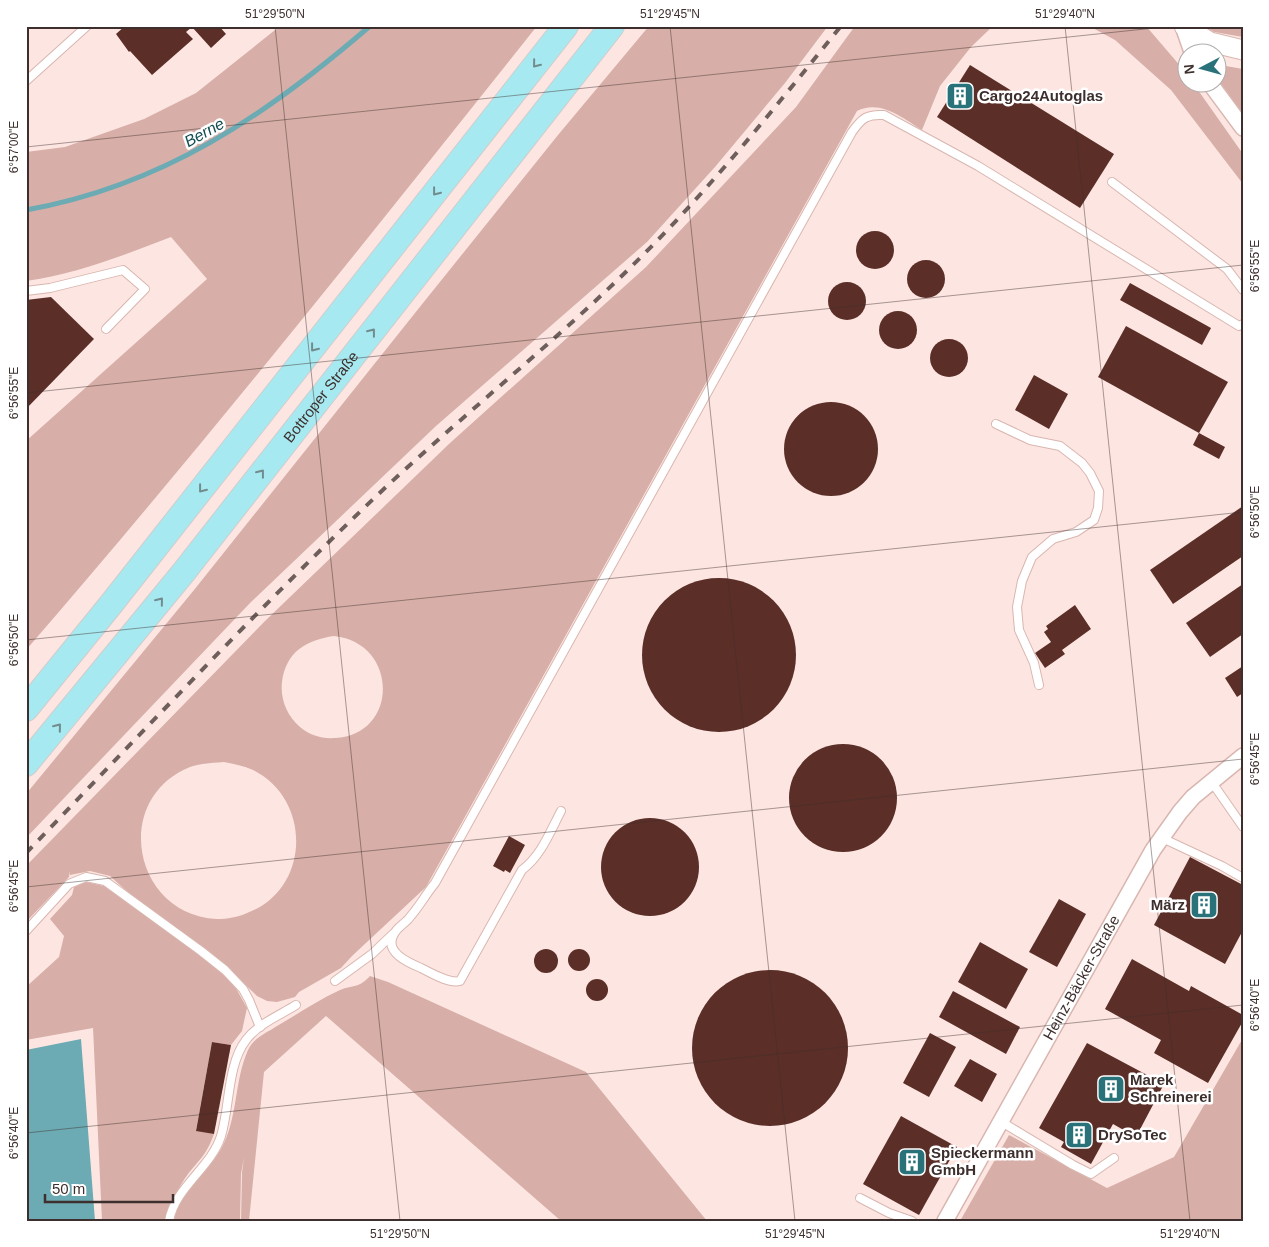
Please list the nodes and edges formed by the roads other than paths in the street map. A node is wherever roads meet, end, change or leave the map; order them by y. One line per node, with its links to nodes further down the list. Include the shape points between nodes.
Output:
1 (87, 26): 7 (lane)
2 (566, 26): 17 (main road, one-way to 17)
3 (612, 26): 19 (main road, Bottroper Straße, one-way to 3, via 183,573)
4 (1184, 26): 5 (street); 6 (street, via 1210,42)
5 (1189, 42)
6 (1243, 50)
7 (26, 81)
8 (1216, 92): 9 (street)
9 (1243, 128)
10 (1112, 182): 11 (lane, via 1226,269)
11 (1243, 290)
12 (26, 291): 14 (lane, via 123,270 145,289)
13 (1243, 324): 26 (lane, via 1239,326 978,166 884,115 872,114 861,120 435,883 409,919)
14 (106, 328)
15 (996, 424): 16 (lane, via 1030,440 1060,446 1082,463 1099,490 1094,520 1076,532 1053,539 1032,557 1022,582 1017,607 1019,630 1034,663)
16 (1039, 685)
17 (26, 709)
18 (1243, 756): 20 (street, Heinz-Bäcker-Straße)
19 (26, 764)
20 (1211, 781): 22 (lane); 23 (street, Heinz-Bäcker-Straße, via 1184,807)
21 (561, 811): 26 (lane, via 539,853 522,870 460,980 456,982 406,962 395,951)
22 (1243, 827)
23 (1162, 838): 24 (lane); 30 (street, Heinz-Bäcker-Straße)
24 (1243, 878)
25 (26, 931): 29 (lane, via 69,884 86,878 105,881 225,970 250,1000)
26 (393, 934): 27 (lane)
27 (335, 981)
28 (296, 1005): 29 (lane)
29 (260, 1027): 33 (lane, via 246,1040 237,1057 221,1137 178,1198)
30 (1000, 1121): 31 (lane, via 1091,1174); 35 (street, Heinz-Bäcker-Straße)
31 (1114, 1158)
32 (860, 1198): 34 (lane)
33 (169, 1221)
34 (912, 1221)
35 (945, 1221)

